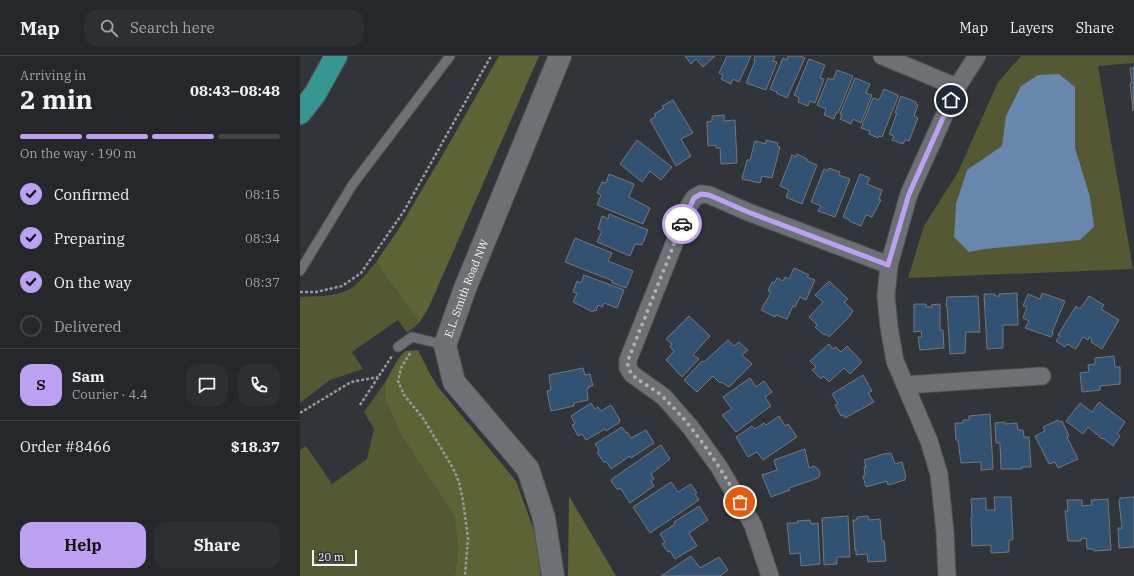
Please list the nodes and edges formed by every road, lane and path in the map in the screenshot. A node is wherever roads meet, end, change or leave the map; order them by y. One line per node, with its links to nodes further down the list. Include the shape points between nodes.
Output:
1 (336, 56): 8 (highway, via 315,94)
2 (450, 56): 10 (lane, via 353,184)
3 (491, 56): 11 (path, via 404,210 361,273 342,286 316,292)
4 (560, 56): 13 (street, E.L. Smith Road NW, via 467,284)
5 (882, 56): 7 (street)
6 (977, 56): 7 (street)
7 (957, 87): 9 (street, via 909,194)
8 (300, 113)
9 (888, 265): 17 (street, via 886,296 889,327 895,360); 22 (street, via 701,194 694,198 689,206 628,360 628,368 632,374 664,397 720,467 753,525)
10 (300, 271)
11 (300, 292)
12 (412, 337): 13 (lane); 14 (lane); 20 (path, via 410,354 401,368 398,381 404,395 423,418 459,482 468,538)
13 (445, 345): 21 (street, E.L. Smith Road NW, via 454,382 528,469 544,518)
14 (398, 347): 16 (path)
15 (1042, 376): 17 (street)
16 (378, 377): 18 (path); 19 (path, via 351,382)
17 (905, 385): 23 (street, via 930,441 939,474)
18 (360, 405)
19 (300, 413)
20 (465, 576)
21 (553, 576)
22 (770, 576)
23 (947, 576)

